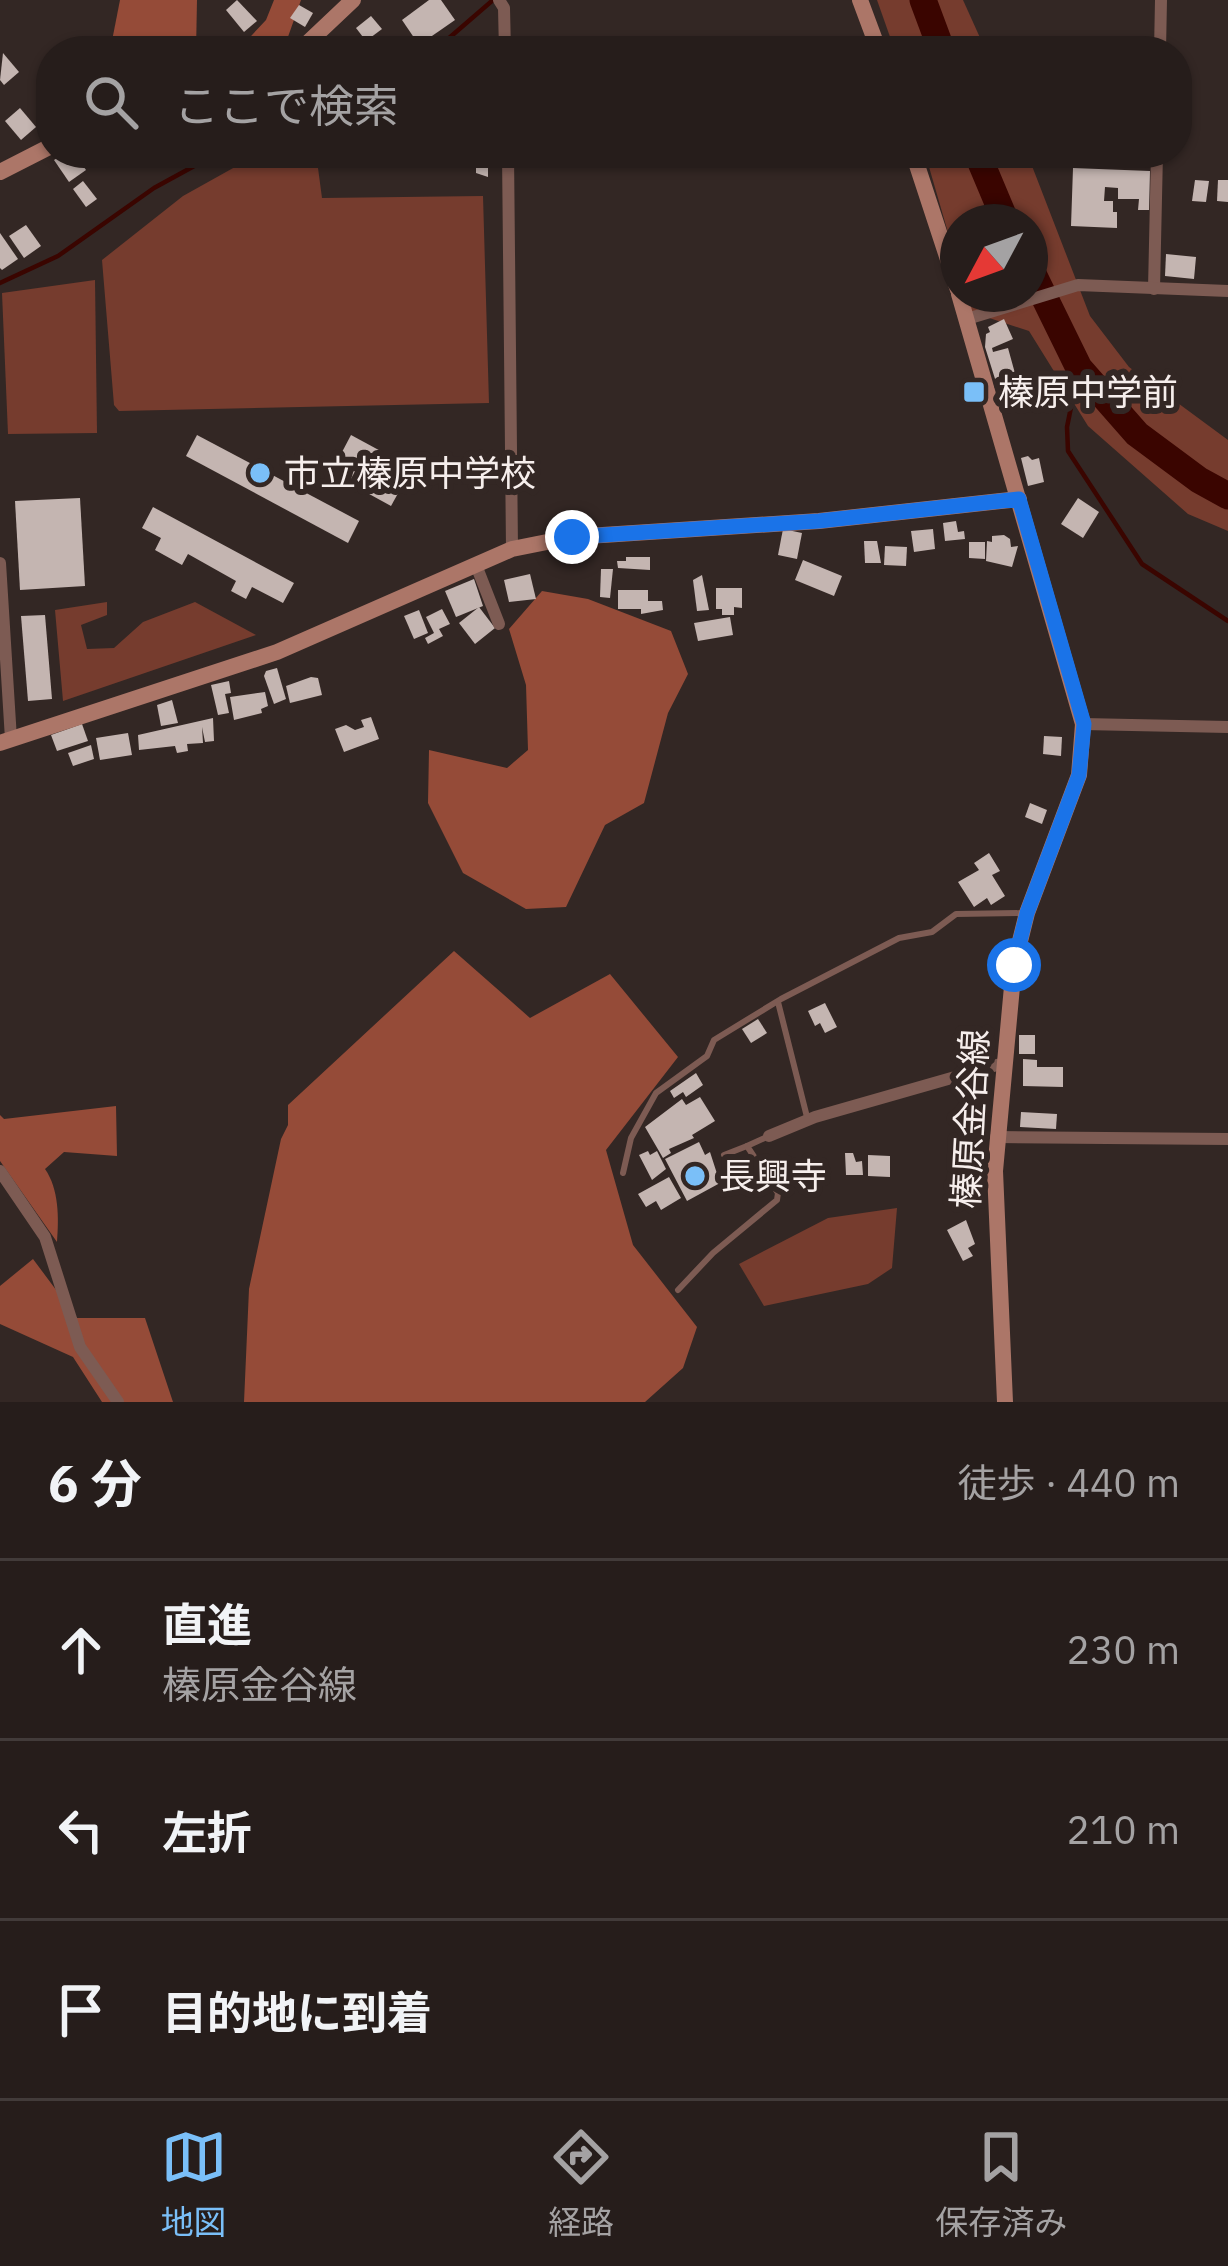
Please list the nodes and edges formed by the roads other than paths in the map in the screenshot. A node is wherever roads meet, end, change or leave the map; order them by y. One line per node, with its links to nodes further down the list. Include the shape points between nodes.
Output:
1 (353, 0): 5 (main road)
2 (860, 0): 7 (main road)
3 (1161, 0): 8 (street)
4 (501, 2): 6 (street)
5 (314, 36)
6 (504, 36)
7 (873, 36)
8 (1160, 36)
9 (36, 154): 13 (main road)
10 (508, 168): 20 (street)
11 (918, 168): 14 (main road, 榛原金谷線)
12 (1157, 168): 15 (street)
13 (0, 172)
14 (940, 235)
15 (1154, 289): 16 (street); 18 (street, via 1078,285)
16 (1228, 291)
17 (966, 312): 18 (main road, 榛原金谷線)
18 (968, 319): 19 (main road, 榛原金谷線)
19 (1019, 499): 20 (main road, via 572,537); 24 (main road, 榛原金谷線)
20 (512, 549): 22 (main road)
21 (0, 563): 26 (street)
22 (476, 565): 23 (street); 26 (main road, via 278,652)
23 (499, 624)
24 (1084, 724): 25 (street); 27 (main road, 榛原金谷線, via 1075,788)
25 (1228, 727)
26 (6, 741)
27 (1027, 913): 28 (lane, via 956,914); 29 (main road, 榛原金谷線)
28 (778, 1001): 30 (lane); 37 (lane, via 714,1040 707,1056 656,1093)
29 (1004, 1063): 30 (street); 32 (main road, 榛原金谷線)
30 (808, 1120): 31 (street)
31 (769, 1136): 34 (lane)
32 (996, 1137): 33 (street); 40 (main road, 榛原金谷線)
33 (1228, 1139)
34 (747, 1146): 35 (lane); 38 (lane, via 777,1200)
35 (724, 1155)
36 (0, 1171): 39 (street, via 45,1237 80,1347)
37 (622, 1173)
38 (678, 1290)
39 (118, 1402)
40 (1005, 1402)

